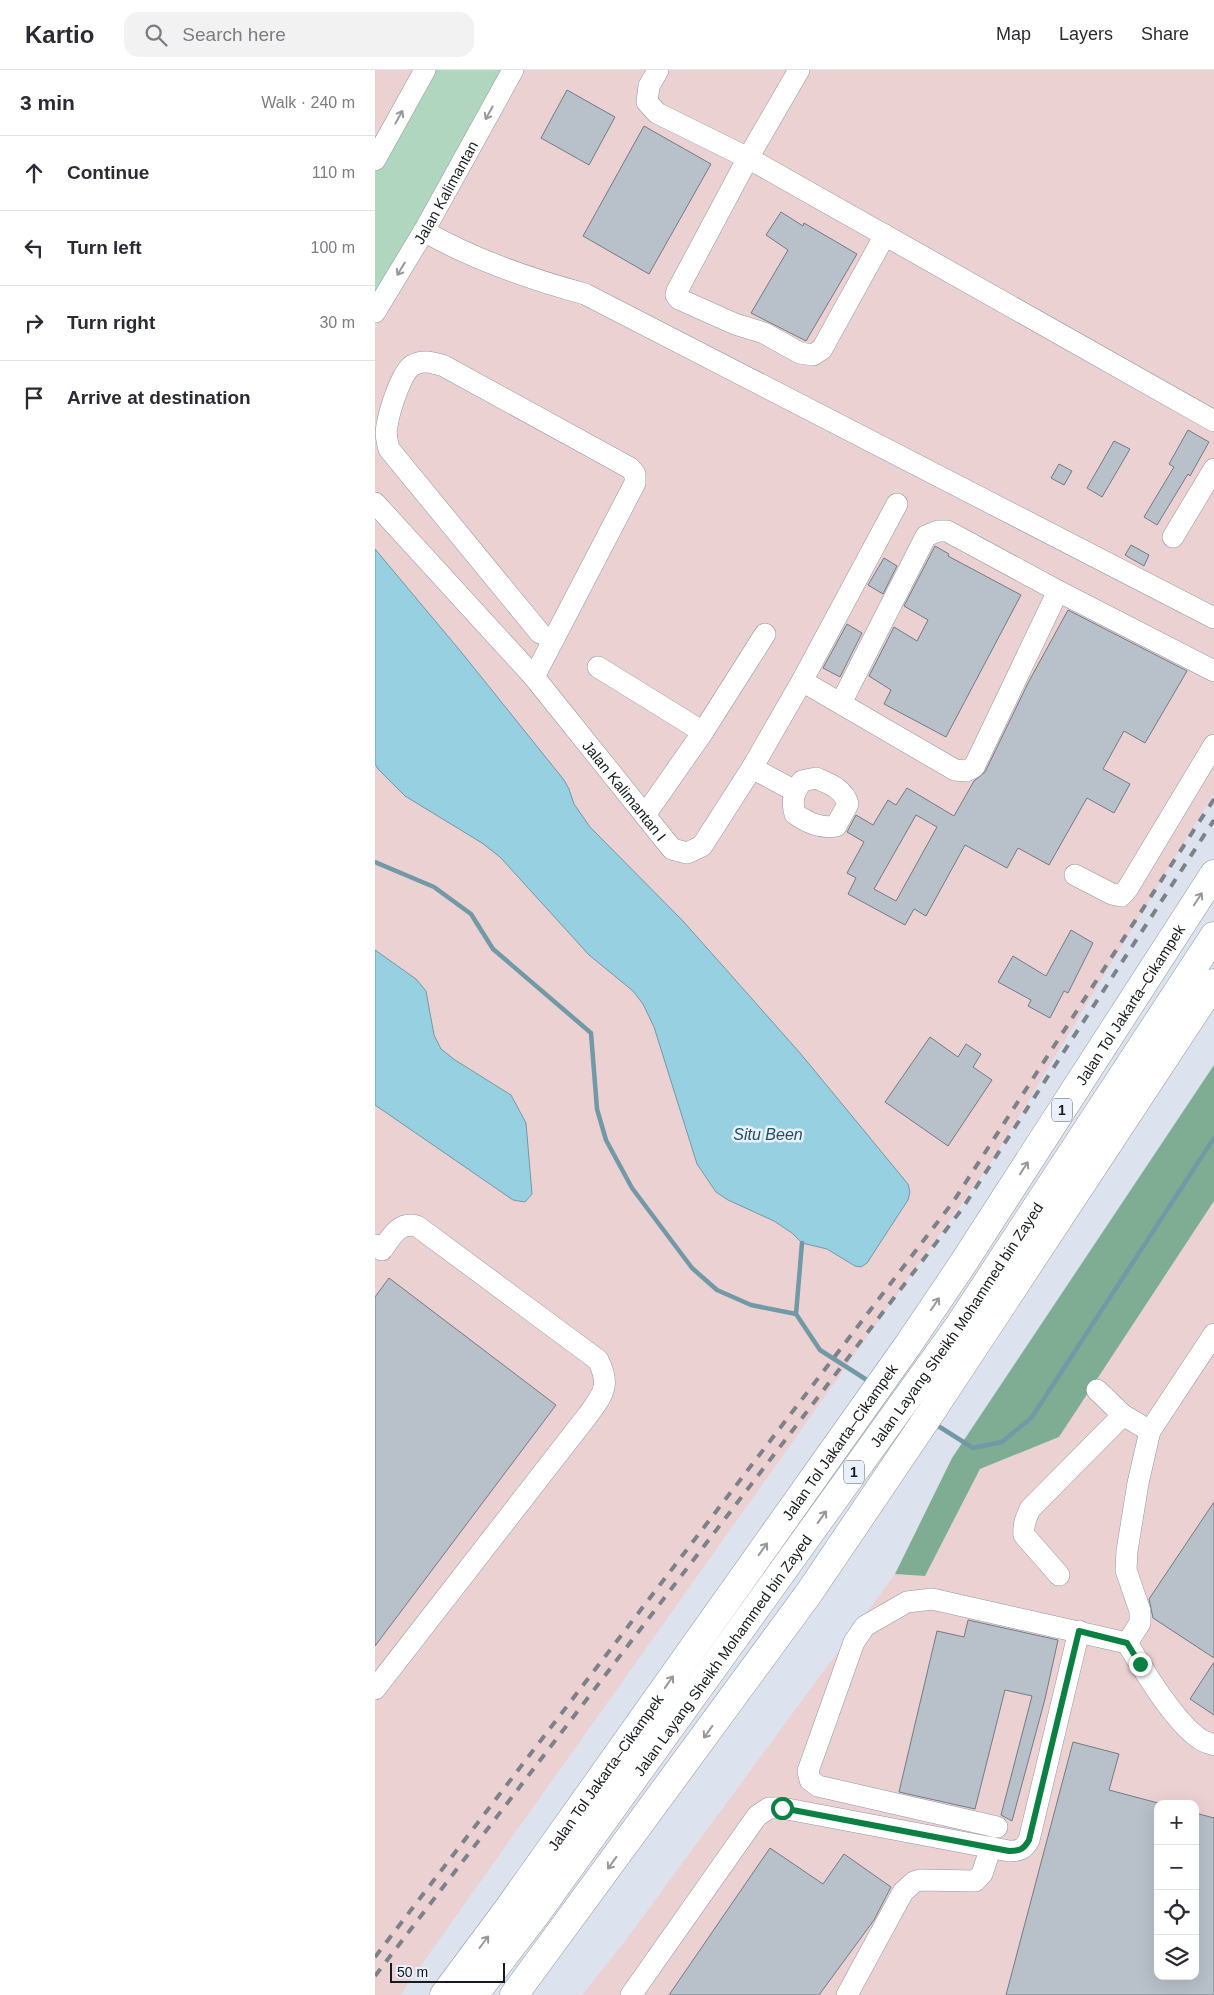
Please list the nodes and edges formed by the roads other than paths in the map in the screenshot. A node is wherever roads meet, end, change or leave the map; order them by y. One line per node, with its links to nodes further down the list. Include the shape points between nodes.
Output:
1 (425, 70): 6 (street, one-way to 1)
2 (513, 70): 7 (street, Jalan Kalimantan, one-way to 7)
3 (658, 70): 5 (street, via 649,86 647,102 657,113)
4 (799, 70): 5 (street)
5 (748, 158): 8 (street); 8 (street, via 677,291 679,299 813,355 822,349)
6 (375, 160)
7 (424, 232): 9 (street, Jalan Kalimantan, one-way to 9); 16 (street, via 524,276 585,294)
8 (885, 235): 10 (street)
9 (375, 312)
10 (1214, 421)
11 (1214, 469): 14 (street)
12 (375, 503): 21 (street, Jalan Kalimantan I)
13 (897, 504): 22 (street, Jalan Kalimantan I)
14 (1173, 537)
15 (1059, 591): 20 (street); 23 (street, via 947,531 926,536); 23 (street, via 974,766 966,771 955,770)
16 (1214, 618)
17 (539, 633): 21 (street, via 389,449 386,426 404,373 413,364 425,362 443,366 630,468 635,474 635,483)
18 (765, 634): 24 (street)
19 (598, 667): 24 (street)
20 (1214, 671)
21 (534, 677): 28 (street, Jalan Kalimantan I)
22 (802, 681): 23 (street); 26 (street, Jalan Kalimantan I)
23 (841, 703)
24 (703, 732): 28 (street)
25 (1214, 745): 30 (street, via 1121,896)
26 (751, 768): 27 (street); 28 (street, Jalan Kalimantan I, via 702,846 687,853 672,849)
27 (795, 791)
28 (645, 816)
29 (1214, 874): 45 (highway, Jalan Tol Jakarta–Cikampek / 1, one-way to 29, via 509,1909 908,1345)
30 (1075, 875)
31 (1214, 936): 46 (highway, Jalan Layang Sheikh Mohammed bin Zayed / 1, one-way to 31, via 535,1916 958,1327)
32 (1214, 967): 47 (highway, Jalan Layang Sheikh Mohammed bin Zayed / 1, via 848,1513)
33 (1214, 983): 48 (highway, 1, one-way to 48, via 809,1593)
34 (377, 1251): 42 (street, via 397,1229 409,1224 417,1226 598,1360 605,1373 606,1387 588,1415)
35 (1214, 1334): 38 (street)
36 (1097, 1390): 37 (street)
37 (1123, 1415): 38 (street); 39 (street, via 1030,1509 1026,1518 1025,1536)
38 (1150, 1432): 41 (street, via 1137,1483 1126,1570 1140,1611 1140,1623)
39 (1059, 1575)
40 (1079, 1631): 41 (street); 44 (street, via 1029,1840 1024,1849 1017,1851); 44 (street, via 920,1599 907,1602 865,1626 854,1642 808,1771 810,1780 818,1786)
41 (1127, 1643): 43 (street, via 1184,1725 1200,1739)
42 (375, 1689)
43 (1214, 1745)
44 (994, 1837): 49 (street, via 769,1808 757,1816); 50 (street, via 982,1874 975,1882 920,1880 909,1885)
45 (444, 1995)
46 (474, 1995)
47 (490, 1995)
48 (514, 1995)
49 (631, 1995)
50 (847, 1995)

